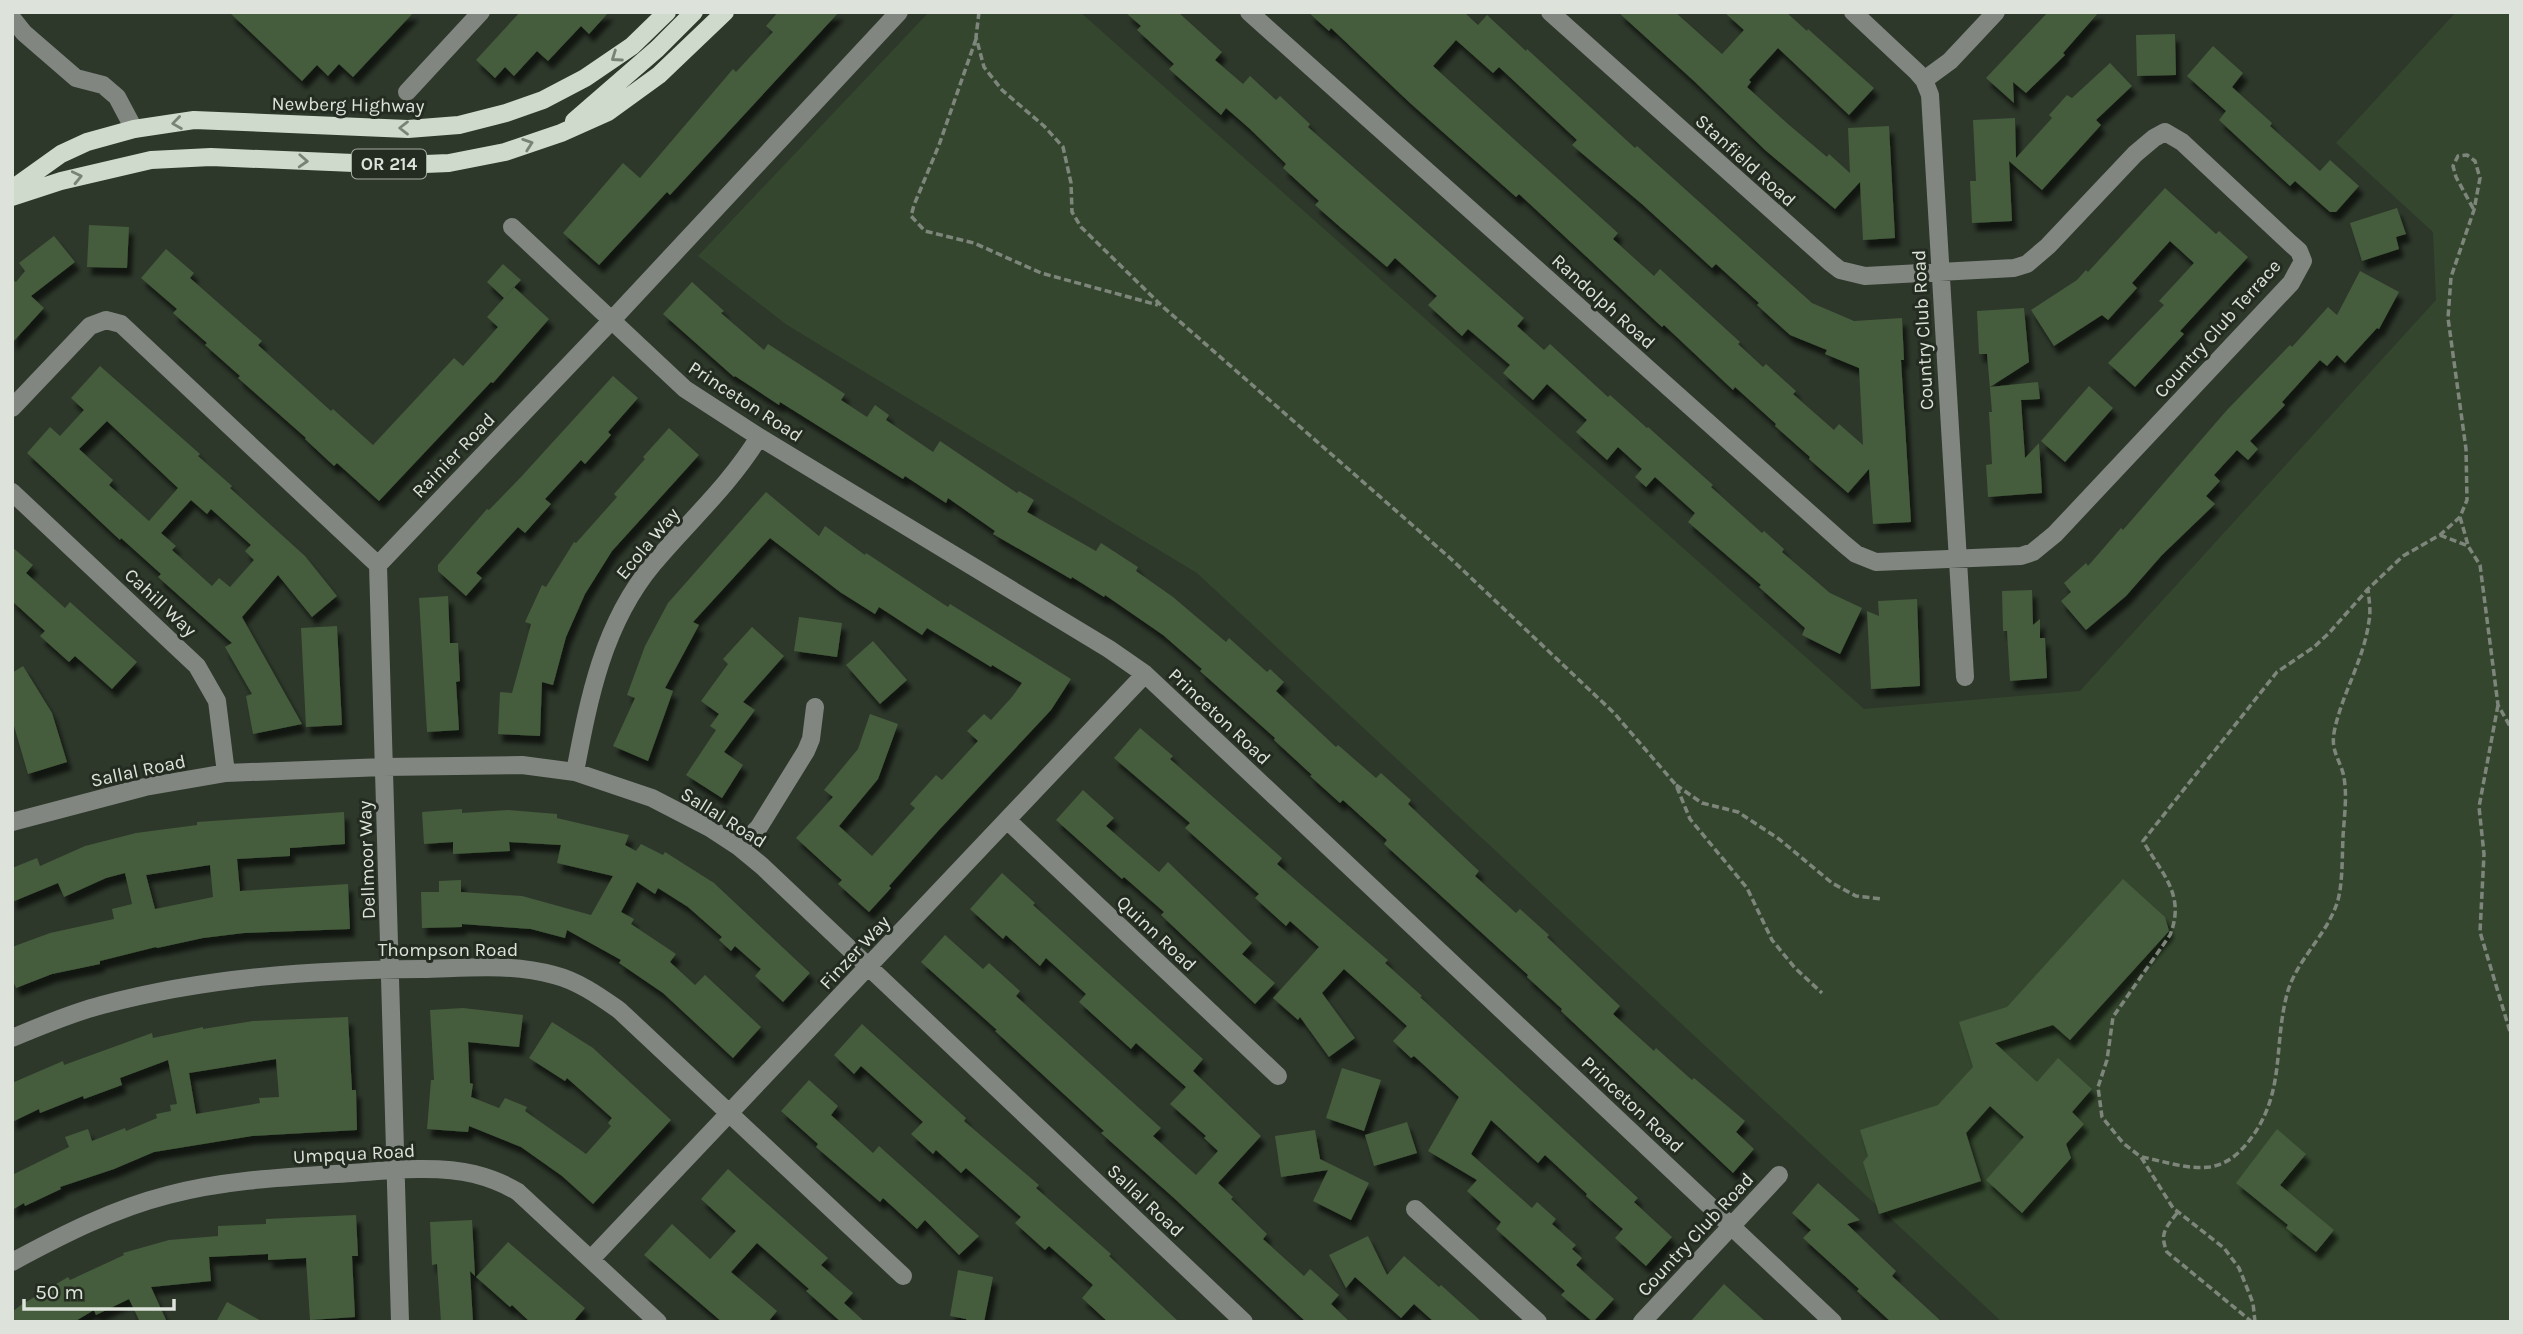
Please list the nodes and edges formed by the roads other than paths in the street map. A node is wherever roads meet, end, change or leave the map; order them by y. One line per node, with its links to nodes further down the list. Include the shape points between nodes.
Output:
1 (481, 12): 12 (street)
2 (667, 12): 13 (main road, Newberg Highway / OR 214, one-way to 13, via 632,46 585,78 543,100 459,125 408,129 194,120)
3 (694, 12): 14 (main road, OR 214)
4 (725, 12): 14 (main road, OR 214, via 659,75 608,112)
5 (899, 12): 19 (street, Rainier Road)
6 (1249, 12): 23 (street, Randolph Road, via 1856,554 1876,562)
7 (1550, 12): 18 (street, Stanfield Road, via 1840,270 1865,275)
8 (1853, 12): 11 (street)
9 (1996, 12): 11 (street, via 1950,61)
10 (12, 18): 13 (street, via 76,78 103,85 117,97)
11 (1924, 80): 18 (street, Country Club Road, via 1930,95)
12 (407, 92)
13 (134, 129): 15 (main road, Newberg Highway / OR 214, via 61,154)
14 (561, 133): 16 (main road, OR 214, one-way to 14, via 151,160 211,156 449,163 505,152)
15 (12, 189)
16 (12, 197)
17 (512, 227): 19 (street, Princeton Road)
18 (1940, 272): 23 (street, Country Club Road); 23 (street, Country Club Terrace, via 2026,264 2135,153 2165,132 2182,142 2299,251 2303,261 2291,283 2044,544 2021,556)
19 (611, 321): 21 (street, Princeton Road, via 685,389); 24 (street, Rainier Road)
20 (12, 408): 24 (street, via 90,326 106,320 121,324)
21 (759, 437): 25 (street, Princeton Road); 29 (street, Ecola Way, via 733,477 653,564 627,600 598,668)
22 (12, 492): 30 (street, Cahill Way, via 197,666 217,701)
23 (1956, 558): 26 (street, Country Club Road)
24 (378, 565): 28 (street, Dellmoor Way)
25 (1145, 674): 31 (street, Finzer Way); 42 (street, Princeton Road)
26 (1965, 677)
27 (815, 708): 33 (street, via 806,751 759,827)
28 (384, 767): 29 (street, Sallal Road, via 522,765); 30 (street, Sallal Road); 35 (street, Dellmoor Way)
29 (575, 772): 33 (street, Sallal Road, via 652,798)
30 (226, 773): 32 (street, Sallal Road)
31 (1007, 820): 34 (street, Finzer Way); 37 (street, Quinn Road)
32 (12, 822)
33 (739, 847): 34 (street, Sallal Road)
34 (869, 967): 38 (street, Finzer Way); 48 (street, Sallal Road)
35 (391, 969): 36 (street, Thompson Road, via 203,983 100,1005); 38 (street, Thompson Road, via 505,967 577,983 619,1010); 39 (street, Dellmoor Way)
36 (12, 1038)
37 (1278, 1076)
38 (731, 1113): 43 (street, Finzer Way); 45 (street, Thompson Road)
39 (394, 1171): 43 (street, Umpqua Road, via 464,1172 504,1184); 44 (street, Umpqua Road, via 249,1180 168,1195 80,1227); 47 (street, Dellmoor Way)
40 (1779, 1175): 42 (street, Country Club Road)
41 (1415, 1209): 49 (street)
42 (1731, 1225): 50 (street, Country Club Road); 51 (street, Princeton Road)
43 (592, 1258): 46 (street, Umpqua Road)
44 (12, 1262)
45 (903, 1276)
46 (653, 1320)
47 (400, 1322)
48 (1244, 1322)
49 (1538, 1322)
50 (1642, 1322)
51 (1833, 1322)

